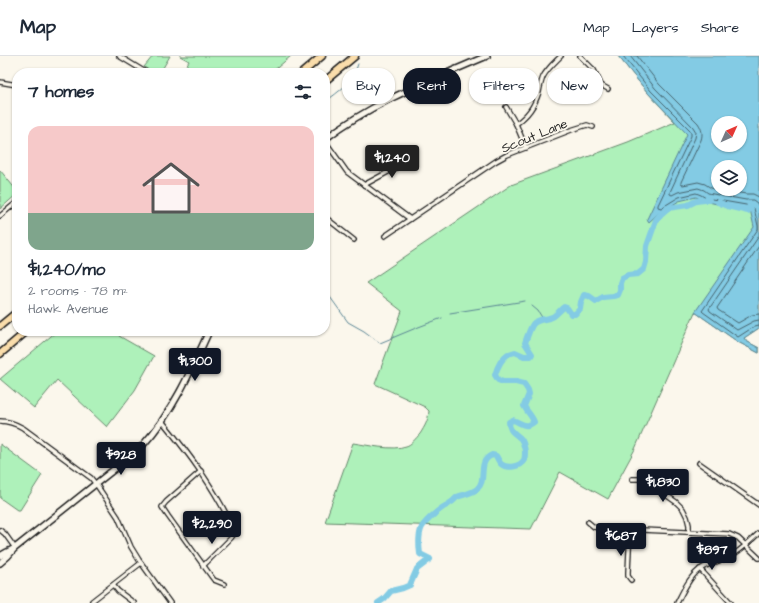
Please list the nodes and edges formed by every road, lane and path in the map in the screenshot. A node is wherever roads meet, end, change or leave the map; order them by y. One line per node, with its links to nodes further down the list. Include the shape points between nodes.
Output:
1 (119, 56): 7 (street)
2 (322, 56): 8 (highway)
3 (355, 56): 9 (highway)
4 (487, 56): 16 (main road, via 385,102)
5 (561, 56): 14 (street, via 542,79 533,108)
6 (580, 56): 12 (street, via 594,70 601,85)
7 (139, 68)
8 (308, 68)
9 (330, 77)
10 (0, 82): 11 (street)
11 (12, 84)
12 (608, 89)
13 (506, 107): 14 (street)
14 (516, 124): 18 (street)
15 (592, 127): 18 (street, Scout Lane, via 587,125)
16 (330, 136)
17 (330, 148): 20 (street, via 343,168)
18 (526, 148): 23 (street, Scout Lane, via 496,161)
19 (412, 159): 20 (street)
20 (364, 185): 23 (street)
21 (12, 206): 22 (street)
22 (0, 216)
23 (410, 219): 25 (street, Scout Lane)
24 (330, 221): 26 (street)
25 (385, 236)
26 (354, 240)
27 (12, 316): 28 (highway)
28 (0, 326)
29 (21, 336): 31 (highway)
30 (207, 336): 33 (main road, via 181,391)
31 (1, 354)
32 (0, 421): 37 (street, via 11,422 23,428)
33 (162, 421): 35 (street); 37 (main road, via 132,456)
34 (699, 463): 38 (street)
35 (201, 472): 50 (street, via 234,530 231,538); 50 (street, via 162,508)
36 (632, 479): 42 (street, via 645,480 676,502 687,518)
37 (96, 484): 45 (main road); 49 (street, via 118,517)
38 (759, 505)
39 (588, 522): 40 (street, via 599,528)
40 (630, 529): 42 (street); 52 (street, via 628,576)
41 (0, 530): 45 (street)
42 (689, 532): 44 (street, via 729,534)
43 (759, 533): 44 (street)
44 (746, 545): 47 (street); 51 (street, via 735,554)
45 (14, 548): 46 (main road); 48 (main road)
46 (0, 556)
47 (759, 558)
48 (0, 563)
49 (141, 563): 54 (street); 57 (street)
50 (203, 566): 53 (street, via 214,580)
51 (700, 568): 58 (street); 59 (street)
52 (631, 580)
53 (224, 584)
54 (113, 585): 55 (street); 56 (street)
55 (92, 601)
56 (134, 603)
57 (170, 603)
58 (677, 603)
59 (731, 603)

